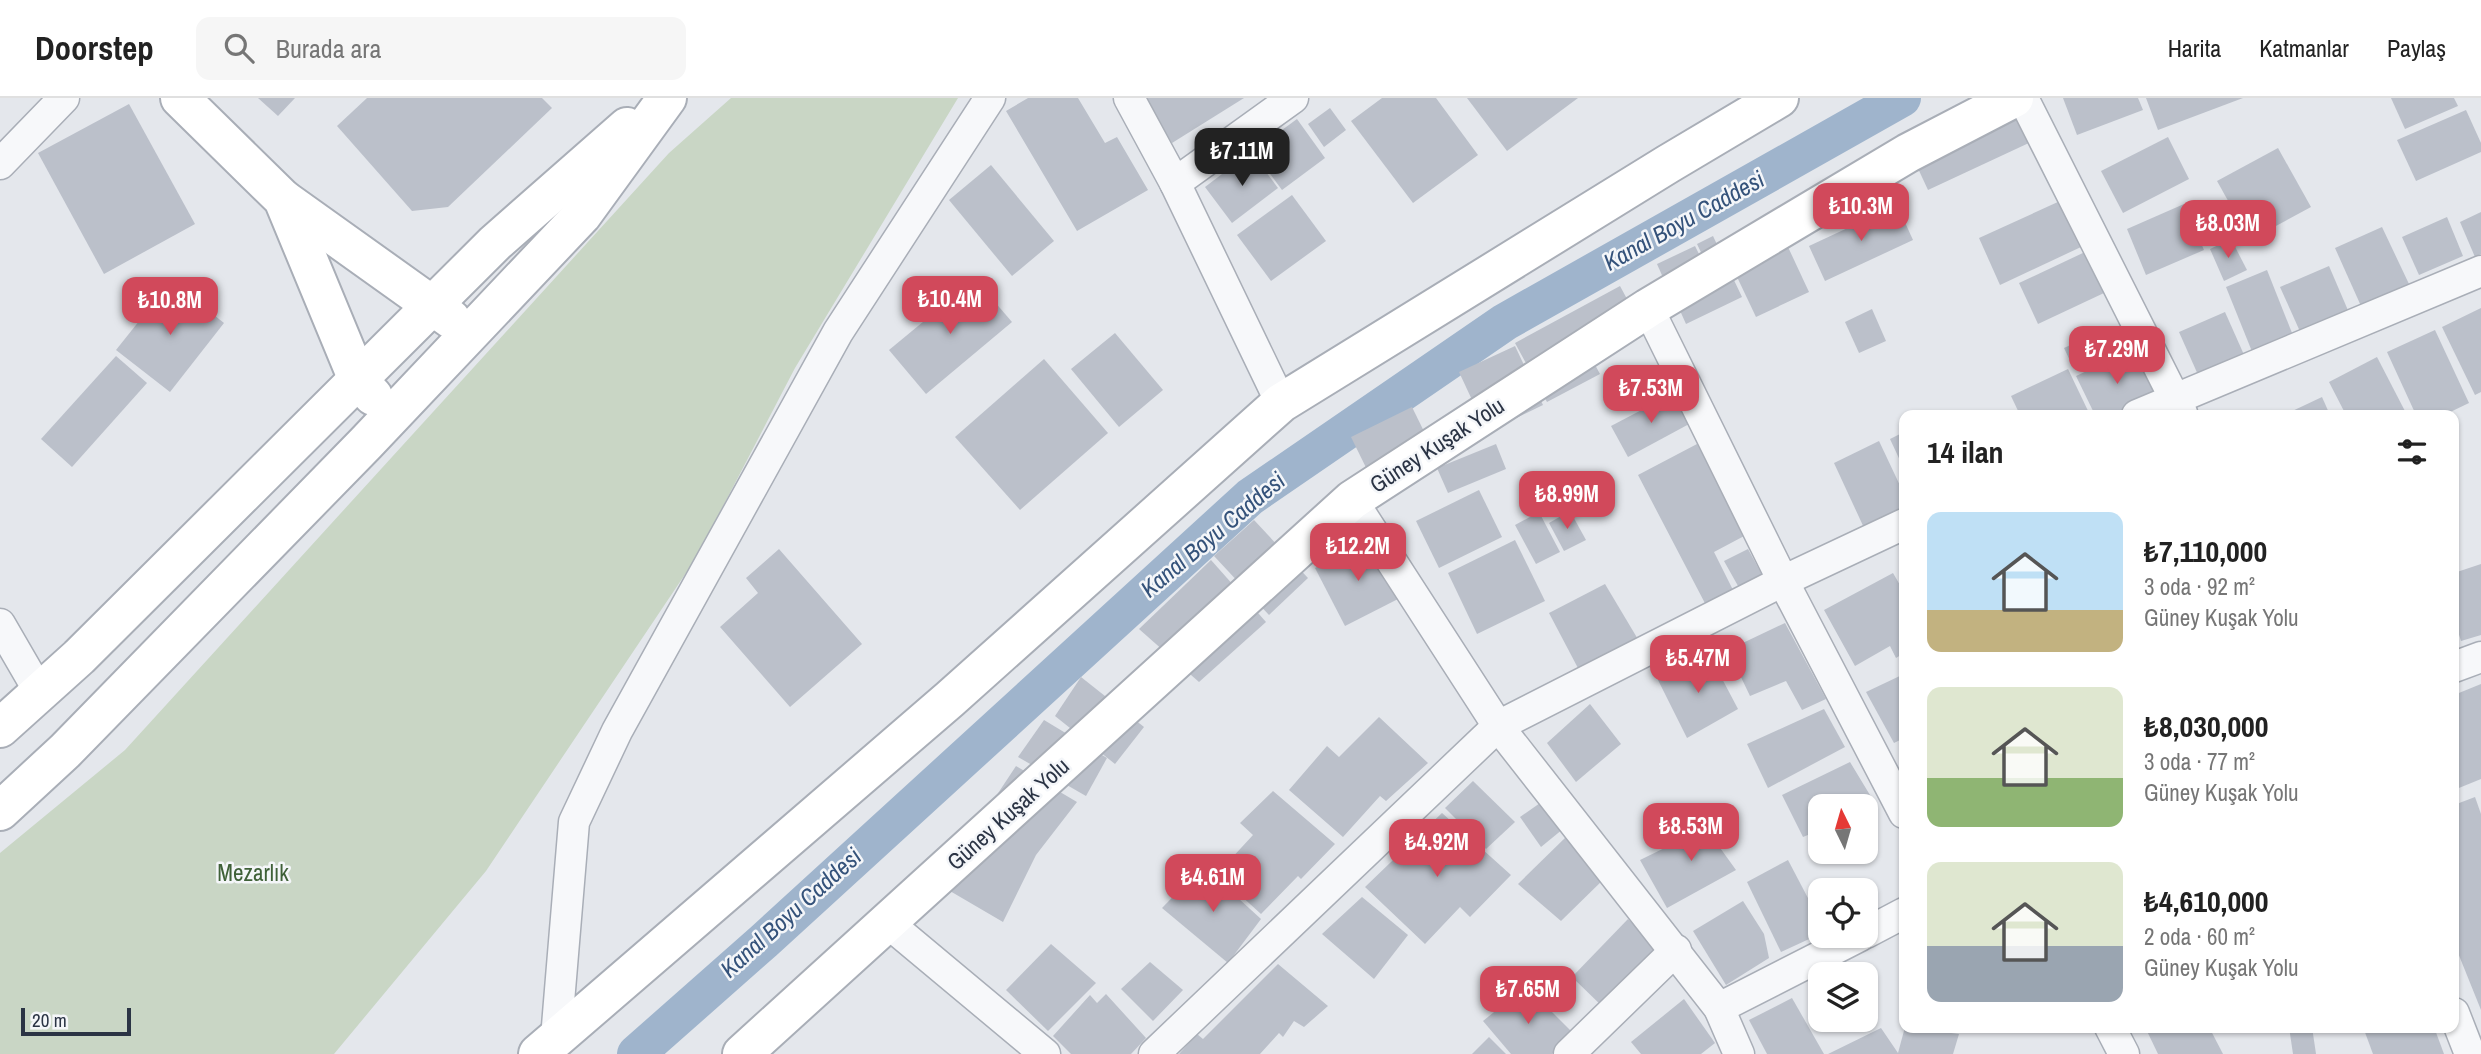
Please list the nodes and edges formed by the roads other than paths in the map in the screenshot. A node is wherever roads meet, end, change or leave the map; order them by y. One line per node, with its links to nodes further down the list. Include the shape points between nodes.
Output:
1 (64, 98): 11 (street)
2 (180, 98): 13 (main road)
3 (660, 98): 15 (main road, via 495,243)
4 (667, 98): 17 (main road, via 582,215)
5 (990, 98): 42 (street, via 838,332 617,731 574,822)
6 (1129, 98): 12 (street)
7 (1293, 98): 12 (street)
8 (1779, 98): 19 (main road)
9 (2014, 98): 16 (main road, Güney Kuşak Yolu, via 1908,153)
10 (2022, 98): 20 (street)
11 (0, 164)
12 (1175, 183): 19 (street)
13 (283, 199): 15 (main road); 18 (main road)
14 (2481, 271): 20 (street)
15 (432, 306): 17 (main road); 18 (main road)
16 (1648, 307): 23 (main road, Güney Kuşak Yolu); 25 (street)
17 (470, 332): 22 (main road)
18 (358, 380): 22 (main road); 29 (main road)
19 (1281, 403): 42 (main road, via 950,699)
20 (2179, 406): 21 (street)
21 (2160, 410)
22 (392, 415): 33 (main road, via 65,751)
23 (1352, 500): 30 (street); 35 (main road, Güney Kuşak Yolu)
24 (1899, 526): 25 (street)
25 (1783, 581): 30 (street); 32 (street)
26 (0, 624): 29 (street)
27 (2481, 657): 28 (street)
28 (2459, 665)
29 (40, 693): 31 (main road)
30 (1499, 726): 38 (street); 45 (street)
31 (0, 728)
32 (1899, 803)
33 (0, 811)
34 (1899, 916): 36 (street)
35 (888, 923): 43 (main road, Güney Kuşak Yolu); 44 (street)
36 (1878, 927)
37 (1837, 948): 39 (street)
38 (1676, 950): 39 (street); 46 (street)
39 (1719, 1009): 47 (street)
40 (2459, 1026): 49 (street)
41 (2113, 1033): 48 (street)
42 (547, 1046)
43 (742, 1054)
44 (1045, 1054)
45 (1154, 1054)
46 (1569, 1054)
47 (1739, 1054)
48 (2124, 1054)
49 (2470, 1054)

